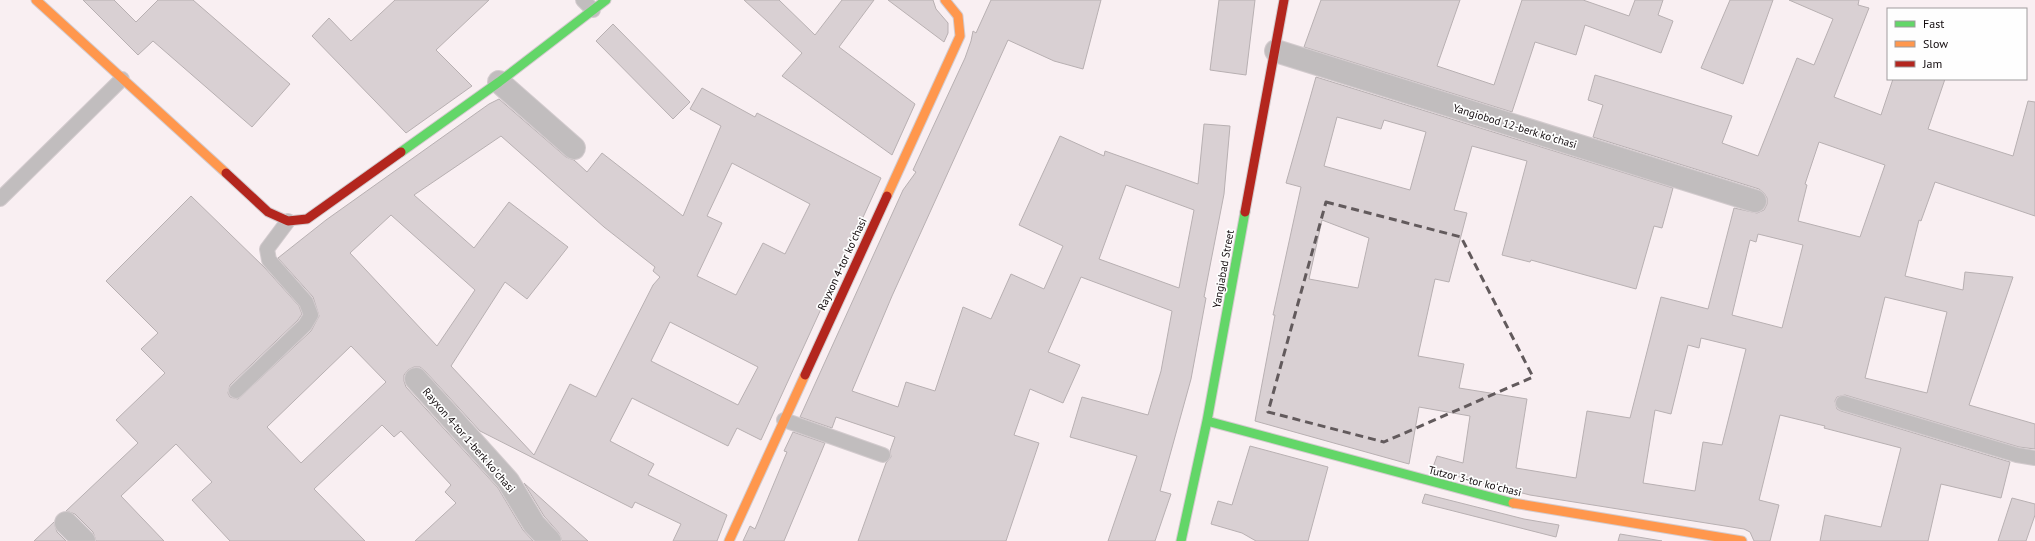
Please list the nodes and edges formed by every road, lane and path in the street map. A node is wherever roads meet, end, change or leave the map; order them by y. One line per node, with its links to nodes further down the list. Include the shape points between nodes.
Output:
1 (36, 0): 8 (street)
2 (583, 0): 6 (lane)
3 (606, 0): 6 (street)
4 (945, 0): 17 (street, Rayxon 4-tor koʻchasi, via 956,10 961,21 960,36)
5 (1284, 0): 7 (street, Yangiabad Street)
6 (593, 10): 9 (street)
7 (1276, 51): 12 (street, Yangiobod 12-berk koʻchasi); 18 (street, Yangiabad Street)
8 (122, 79): 11 (lane); 13 (street, via 268,212)
9 (499, 82): 10 (street); 13 (street, via 307,219)
10 (574, 148)
11 (0, 199)
12 (1755, 201)
13 (288, 221): 15 (lane, via 267,248 269,260 306,302 311,315 305,325)
14 (416, 379): 23 (street, Rayxon 4-tor 1-berk koʻchasi, via 508,481 534,524)
15 (236, 391)
16 (1842, 403): 20 (lane, via 2017,455)
17 (784, 420): 19 (lane); 24 (street, Rayxon 4-tor koʻchasi)
18 (1207, 421): 25 (street, Yangiabad Street); 26 (street, Tutzor 3-tor koʻchasi, via 1527,507)
19 (883, 455)
20 (2035, 458)
21 (66, 523): 22 (street)
22 (84, 541)
23 (550, 541)
24 (729, 541)
25 (1181, 541)
26 (1742, 541)

